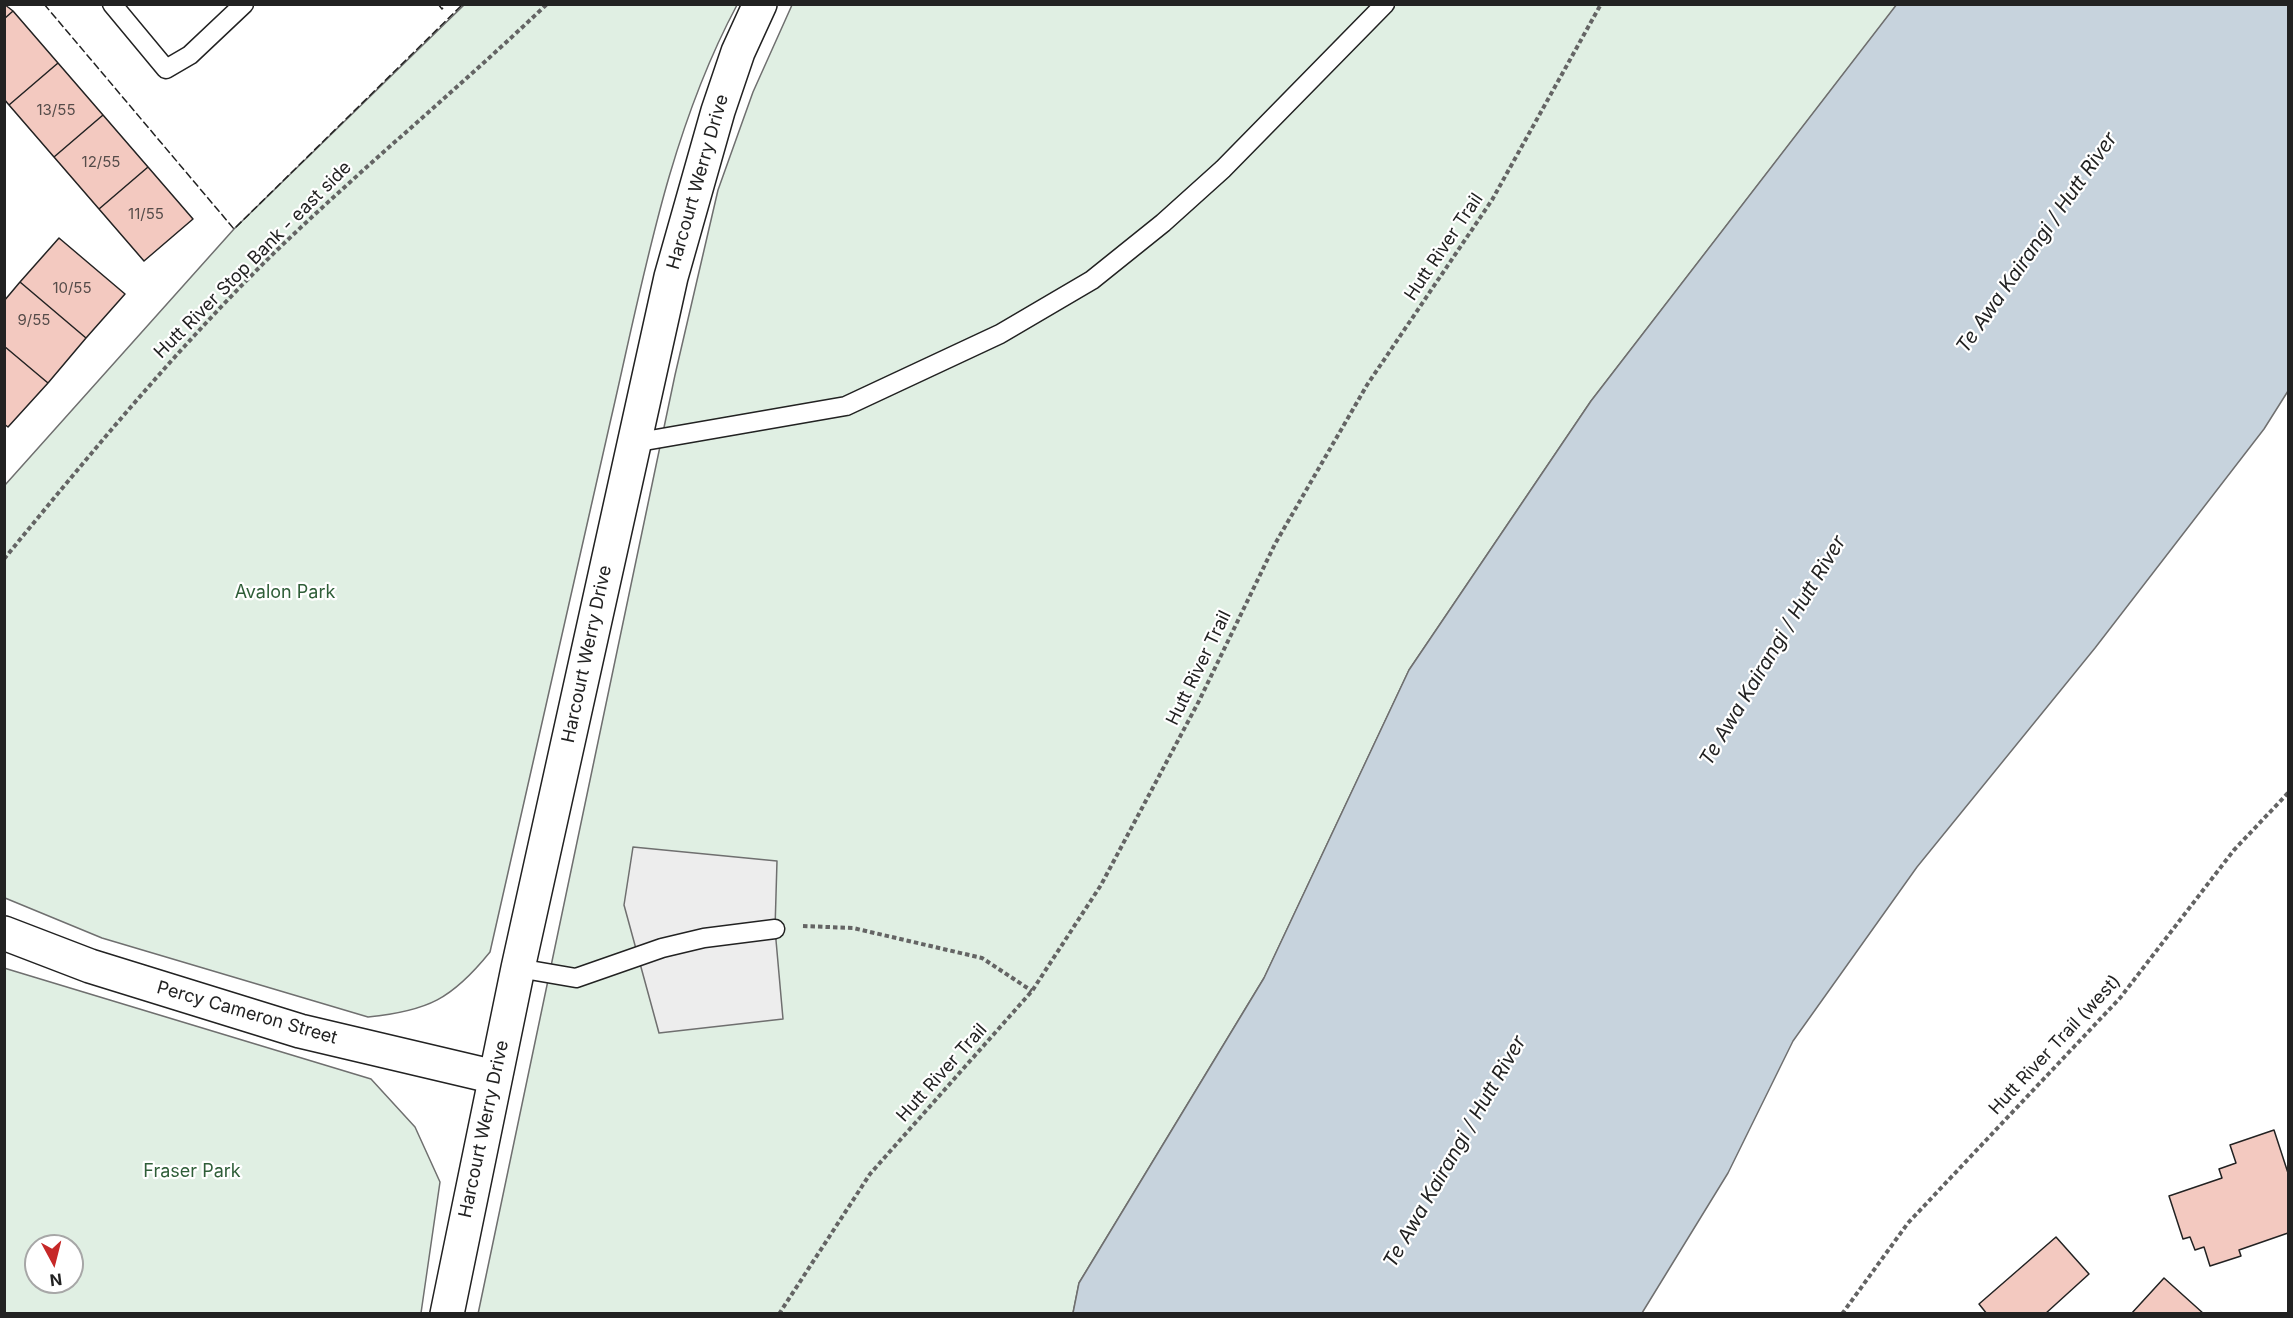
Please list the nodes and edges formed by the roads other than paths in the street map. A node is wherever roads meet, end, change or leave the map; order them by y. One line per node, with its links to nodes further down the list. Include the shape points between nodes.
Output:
1 (112, 4): 2 (lane, via 166,69 190,55)
2 (244, 4)
3 (760, 4): 5 (main road, Harcourt Werry Drive, via 738,51 718,111 670,277)
4 (1385, 4): 5 (lane, via 1223,169 1163,223 1092,279 1000,334 846,406)
5 (633, 443): 8 (main road, Harcourt Werry Drive)
6 (775, 929): 8 (lane, via 662,948 576,978)
7 (4, 933): 9 (main road, Percy Cameron Street, via 90,966 300,1031)
8 (518, 968): 9 (main road, Harcourt Werry Drive)
9 (495, 1077): 10 (main road, Harcourt Werry Drive)
10 (447, 1314)

